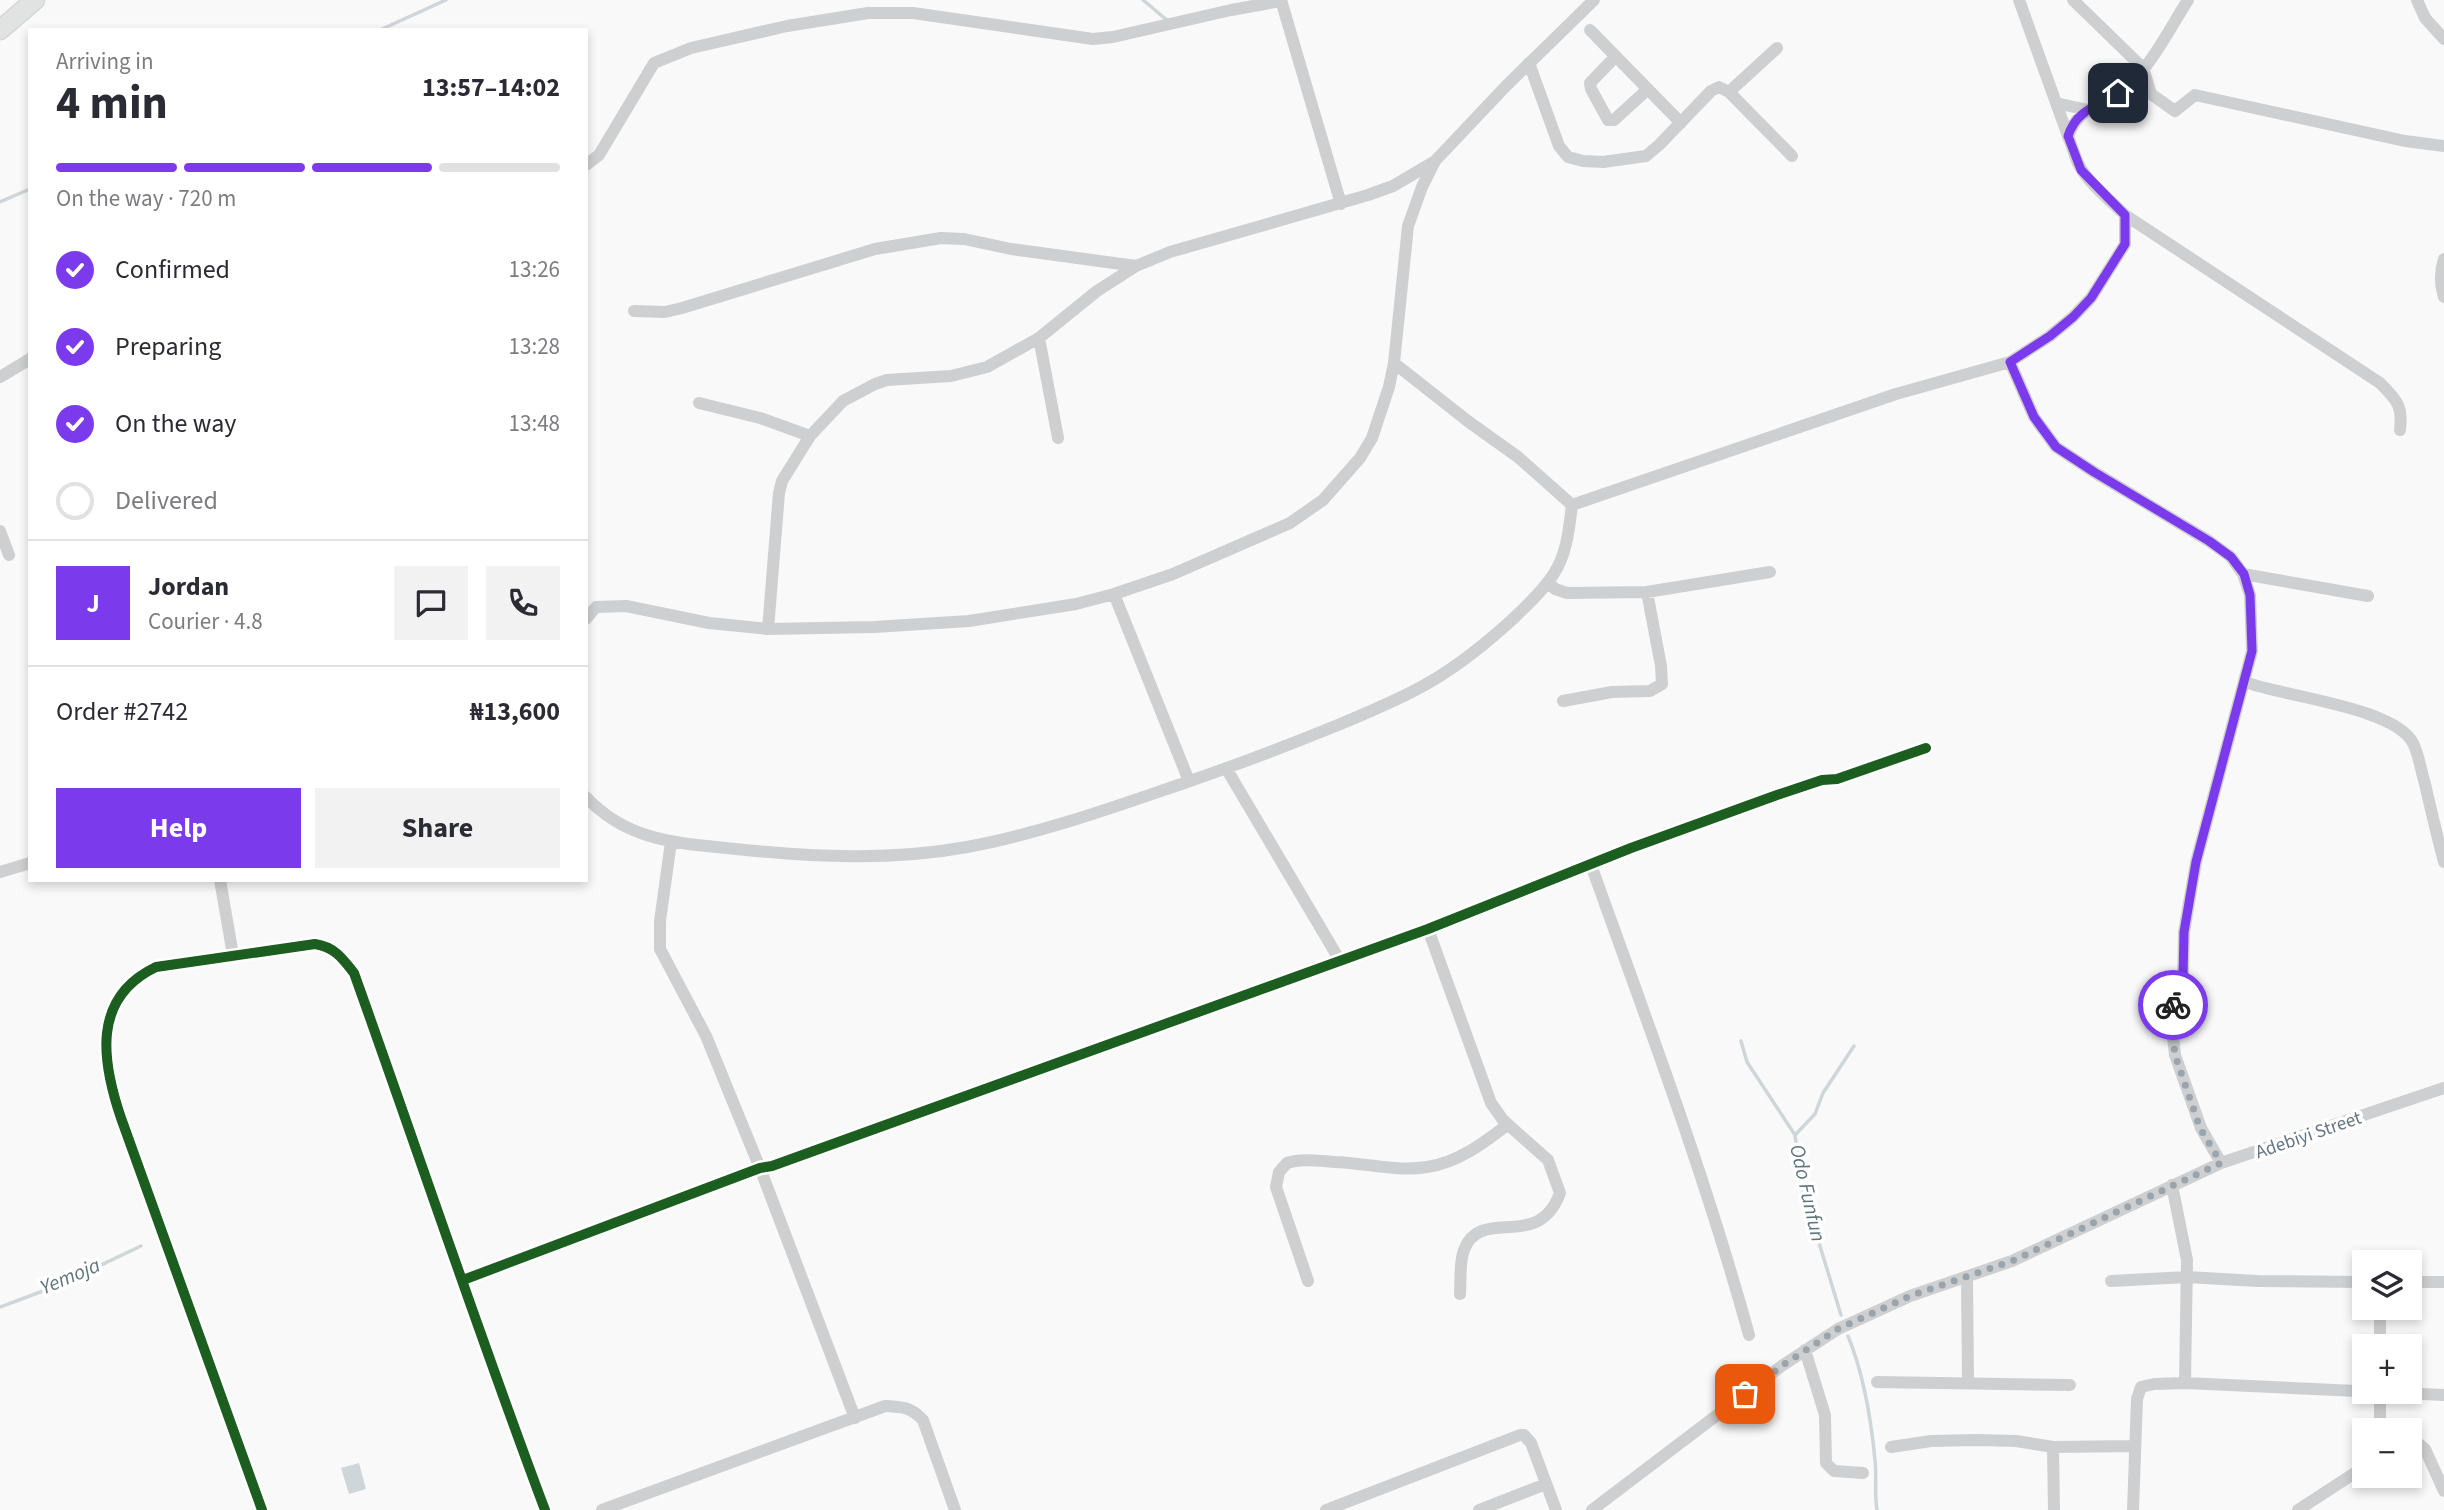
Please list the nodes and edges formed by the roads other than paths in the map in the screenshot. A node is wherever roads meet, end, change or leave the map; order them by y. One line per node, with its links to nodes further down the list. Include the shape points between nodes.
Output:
1 (35, 0): 8 (highway)
2 (1594, 0): 13 (street)
3 (2019, 0): 17 (street)
4 (2073, 0): 14 (street)
5 (2188, 0): 14 (street)
6 (2417, 0): 10 (street, via 2425,18)
7 (1281, 1): 24 (street, via 1093,38 926,15 868,13 691,48 654,63 599,155); 25 (street)
8 (0, 30)
9 (1590, 30): 12 (street)
10 (2444, 39)
11 (1777, 48): 16 (street)
12 (1616, 56): 15 (street); 15 (street, via 1590,83 1608,120 1614,120)
13 (1529, 63): 19 (street, via 1559,146 1569,157 1603,162 1646,156); 23 (street)
14 (2143, 68): 18 (street, via 2118,93); 21 (street, via 2151,94 2175,111 2195,95)
15 (1648, 89): 19 (street)
16 (1729, 92): 19 (street, via 1714,88); 22 (street)
17 (2056, 103): 18 (street); 20 (street)
18 (2088, 110): 20 (street, via 2071,125)
19 (1681, 123)
20 (2068, 136): 26 (street, via 2081,170)
21 (2444, 146)
22 (1793, 156)
23 (1435, 161): 25 (street, via 1393,186); 34 (street, via 1409,226)
24 (588, 163)
25 (1341, 204): 28 (street, via 1170,252)
26 (2125, 215): 33 (street, via 2125,244 2091,298 2057,330); 37 (street, via 2380,383 2400,407)
27 (2444, 260): 29 (street)
28 (1136, 266): 30 (street, via 941,238 875,249 673,310); 31 (street)
29 (2444, 296)
30 (634, 312)
31 (1040, 338): 38 (street, via 968,373 875,384 843,401); 39 (street)
32 (28, 360): 35 (street)
33 (2010, 362): 40 (street, via 1896,394); 44 (street, via 2034,417 2056,447 2209,541)
34 (1394, 363): 40 (street, via 1518,457); 47 (street, via 1372,438 1323,500 1265,535)
35 (0, 377)
36 (699, 403): 38 (street)
37 (2400, 430)
38 (810, 436): 50 (street, via 779,493)
39 (1059, 438)
40 (1572, 505): 45 (street, via 1562,560)
41 (0, 531): 42 (street)
42 (9, 555)
43 (1770, 572): 46 (street)
44 (2244, 574): 48 (street); 51 (street, via 2253,634)
45 (1548, 582): 46 (street, via 1567,593); 54 (street, via 1493,637 1429,683)
46 (1647, 592): 52 (street, via 1662,684 1650,691)
47 (1114, 594): 50 (street, via 954,622); 55 (street)
48 (2368, 596)
49 (591, 602): 50 (street)
50 (768, 629)
51 (2245, 682): 58 (street, via 2371,713 2406,733 2414,745); 68 (street, via 2193,875 2183,939 2183,977 2171,1020 2175,1055 2200,1128)
52 (1563, 701)
53 (1926, 748): 60 (street, via 1837,779 1805,785)
54 (1226, 768): 55 (street); 65 (street)
55 (1189, 781): 57 (street, via 1034,832 915,854 795,856)
56 (588, 799): 57 (street, via 616,822)
57 (671, 842): 69 (street, via 660,949 697,1016)
58 (2444, 862)
59 (28, 864): 61 (street)
60 (1591, 865): 63 (street); 80 (street, via 1723,1239)
61 (0, 872)
62 (220, 882): 64 (street)
63 (1428, 929): 65 (street); 67 (street, via 1491,1103)
64 (233, 955): 73 (street, via 326,945 354,973); 98 (street, via 156,967 141,974 119,1000 105,1050 109,1084)
65 (1339, 960): 69 (street)
66 (2444, 1088): 68 (street, Adebiyi Street)
67 (1507, 1125): 74 (street, via 1470,1151 1425,1168 1286,1163 1276,1187); 79 (street, via 1548,1160 1560,1193 1552,1210 1537,1223 1484,1229 1471,1238 1461,1259)
68 (2221, 1163): 70 (street, Adebiyi Street)
69 (760, 1168): 73 (street); 89 (street)
70 (2172, 1185): 71 (street, Adebiyi Street, via 2012,1261); 72 (street)
71 (1967, 1277): 81 (street, Adebiyi Street, via 1881,1309); 83 (street)
72 (2187, 1277): 75 (street); 76 (street); 84 (street)
73 (463, 1280): 99 (street)
74 (1308, 1281)
75 (2111, 1281)
76 (2352, 1282)
77 (2422, 1282): 78 (street)
78 (2444, 1282)
79 (1460, 1294)
80 (1749, 1335)
81 (1805, 1350): 94 (street, via 1825,1415 1826,1463 1834,1471); 105 (street, Adebiyi Street)
82 (1877, 1382): 83 (street)
83 (1968, 1383): 85 (street)
84 (2185, 1383): 86 (street); 90 (street, via 2141,1387)
85 (2070, 1385)
86 (2352, 1391)
87 (2422, 1394): 88 (street)
88 (2444, 1395)
89 (855, 1418): 100 (street); 101 (street, via 886,1406 915,1411 923,1420)
90 (2134, 1446): 93 (street); 107 (street)
91 (2422, 1446): 97 (street)
92 (1891, 1447): 93 (street, via 1977,1440)
93 (2053, 1447): 106 (street)
94 (1863, 1473)
95 (2352, 1475): 108 (street)
96 (1546, 1484): 102 (street, via 1531,1443 1520,1435); 103 (street); 104 (street)
97 (2444, 1491)
98 (262, 1510)
99 (545, 1510)
100 (602, 1510)
101 (955, 1510)
102 (1326, 1510)
103 (1479, 1510)
104 (1556, 1510)
105 (1592, 1510)
106 (2054, 1510)
107 (2133, 1510)
108 (2298, 1510)

